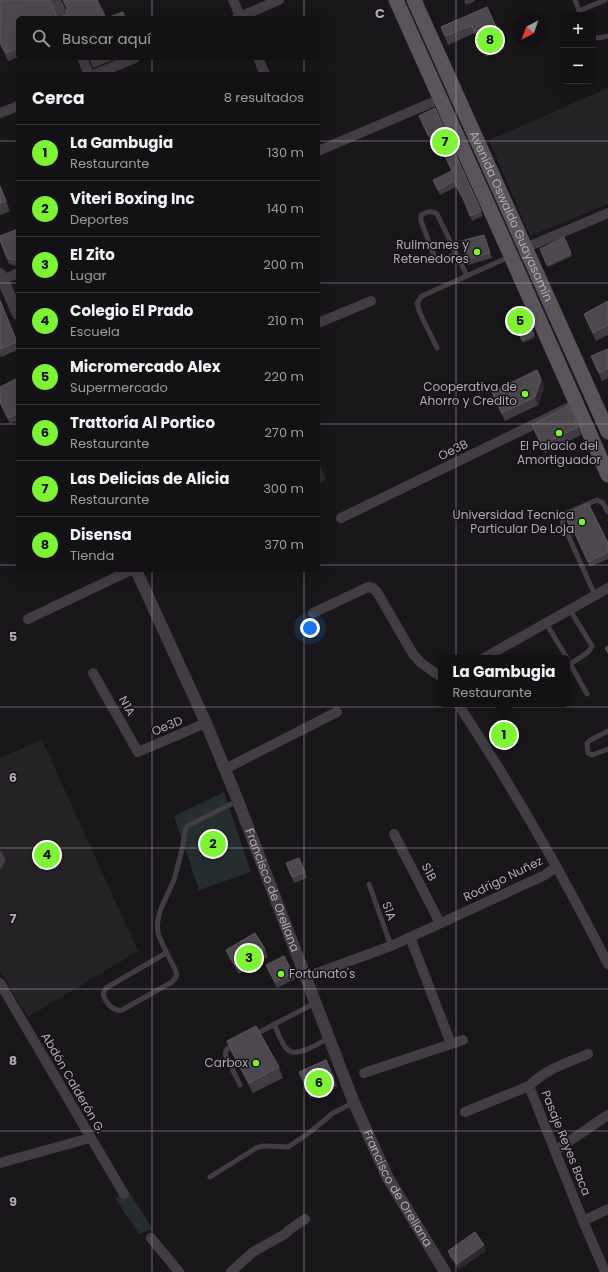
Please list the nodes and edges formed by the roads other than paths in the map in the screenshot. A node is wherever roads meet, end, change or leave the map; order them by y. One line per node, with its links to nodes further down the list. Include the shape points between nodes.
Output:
1 (56, 0): 10 (street)
2 (233, 0): 11 (street)
3 (279, 0): 12 (street)
4 (396, 0): 21 (main road, Avenida Oswaldo Guayasamín)
5 (414, 0): 26 (main road, Avenida Oswaldo Guayasamín)
6 (575, 0): 8 (lane)
7 (605, 0): 9 (lane)
8 (580, 12)
9 (582, 12)
10 (63, 16)
11 (238, 16)
12 (243, 16)
13 (608, 36): 14 (lane)
14 (596, 37)
15 (83, 60): 18 (street)
16 (131, 60): 19 (street)
17 (259, 60): 20 (street)
18 (88, 72)
19 (100, 72)
20 (264, 72)
21 (440, 99): 24 (street); 28 (main road, Avenida Oswaldo Guayasamín)
22 (16, 107): 23 (street)
23 (0, 113)
24 (320, 150)
25 (608, 213): 26 (street)
26 (525, 248): 37 (main road, Avenida Oswaldo Guayasamín)
27 (456, 254): 27 (lane, via 437,214 430,211 421,215 435,258 440,261); 30 (lane)
28 (512, 256): 30 (lane); 36 (main road, Avenida Oswaldo Guayasamín)
29 (16, 274): 31 (street)
30 (467, 276): 35 (lane, via 422,296 417,303)
31 (1, 278): 33 (street)
32 (371, 301): 34 (street)
33 (16, 310)
34 (320, 322)
35 (437, 348)
36 (576, 404): 38 (main road, Avenida Oswaldo Guayasamín); 40 (street, Oe3B)
37 (606, 423)
38 (608, 475)
39 (608, 512): 44 (lane, via 603,503 597,500 567,513 562,519)
40 (341, 518)
41 (127, 572): 47 (street)
42 (137, 572): 58 (street, Francisco de Orellana)
43 (608, 588): 44 (street)
44 (595, 595): 45 (street)
45 (570, 610): 48 (street); 51 (lane, via 592,646 587,653)
46 (313, 613): 54 (street, via 368,587 373,588 413,654)
47 (28, 619)
48 (546, 623): 49 (street); 50 (lane)
49 (489, 655)
50 (565, 655)
51 (570, 659)
52 (570, 664): 55 (lane)
53 (93, 673): 61 (street, N1A)
54 (438, 675)
55 (587, 694)
56 (460, 707): 67 (street, Rodrigo Nuñez, via 499,767)
57 (337, 712): 62 (street)
58 (206, 723): 61 (street, Oe3D); 62 (street, Francisco de Orellana)
59 (608, 732): 60 (lane, via 587,743 588,753 592,755)
60 (608, 749)
61 (138, 752)
62 (225, 769): 63 (street, Francisco de Orellana)
63 (238, 801): 72 (lane, via 187,826 174,878 158,914 158,933); 74 (street, Francisco de Orellana)
64 (394, 834): 69 (street, S1B)
65 (0, 854): 66 (lane, via 3,860)
66 (0, 866)
67 (556, 867): 69 (street, Rodrigo Nuñez, via 545,875); 73 (street)
68 (369, 884): 71 (lane, S1A)
69 (440, 923): 70 (street, Rodrigo Nuñez)
70 (410, 937): 71 (street, Rodrigo Nuñez); 82 (street)
71 (391, 946): 74 (street, Rodrigo Nuñez)
72 (166, 953): 72 (lane, via 176,971 172,982 122,1010 112,1008 103,994 106,988)
73 (608, 964)
74 (306, 977): 76 (street, Francisco de Orellana)
75 (0, 983): 90 (street, Abdón Calderón G.)
76 (316, 1003): 77 (lane); 79 (street, Francisco de Orellana)
77 (274, 1024): 78 (lane); 79 (lane, via 284,1045 292,1053)
78 (247, 1038)
79 (329, 1038): 87 (street, Francisco de Orellana)
80 (463, 1040): 82 (street)
81 (241, 1042): 85 (lane, via 227,1049 225,1054)
82 (451, 1044): 84 (street)
83 (588, 1054): 86 (street, Pasaje Reyes Baca, via 545,1072)
84 (364, 1073)
85 (240, 1085)
86 (529, 1086): 88 (street); 91 (street, Pasaje Reyes Baca)
87 (354, 1102): 93 (lane, via 332,1113 288,1147 256,1148); 101 (street, Francisco de Orellana, via 388,1178)
88 (465, 1112)
89 (608, 1115): 91 (street)
90 (90, 1138): 92 (street); 94 (street, Abdón Calderón G.)
91 (556, 1150): 97 (street, Pasaje Reyes Baca)
92 (0, 1163)
93 (210, 1177)
94 (124, 1194)
95 (608, 1209): 97 (street)
96 (305, 1219): 100 (street, via 253,1252)
97 (583, 1221): 102 (street, Pasaje Reyes Baca)
98 (151, 1238): 99 (street)
99 (179, 1272)
100 (231, 1272)
101 (445, 1272)
102 (605, 1272)

